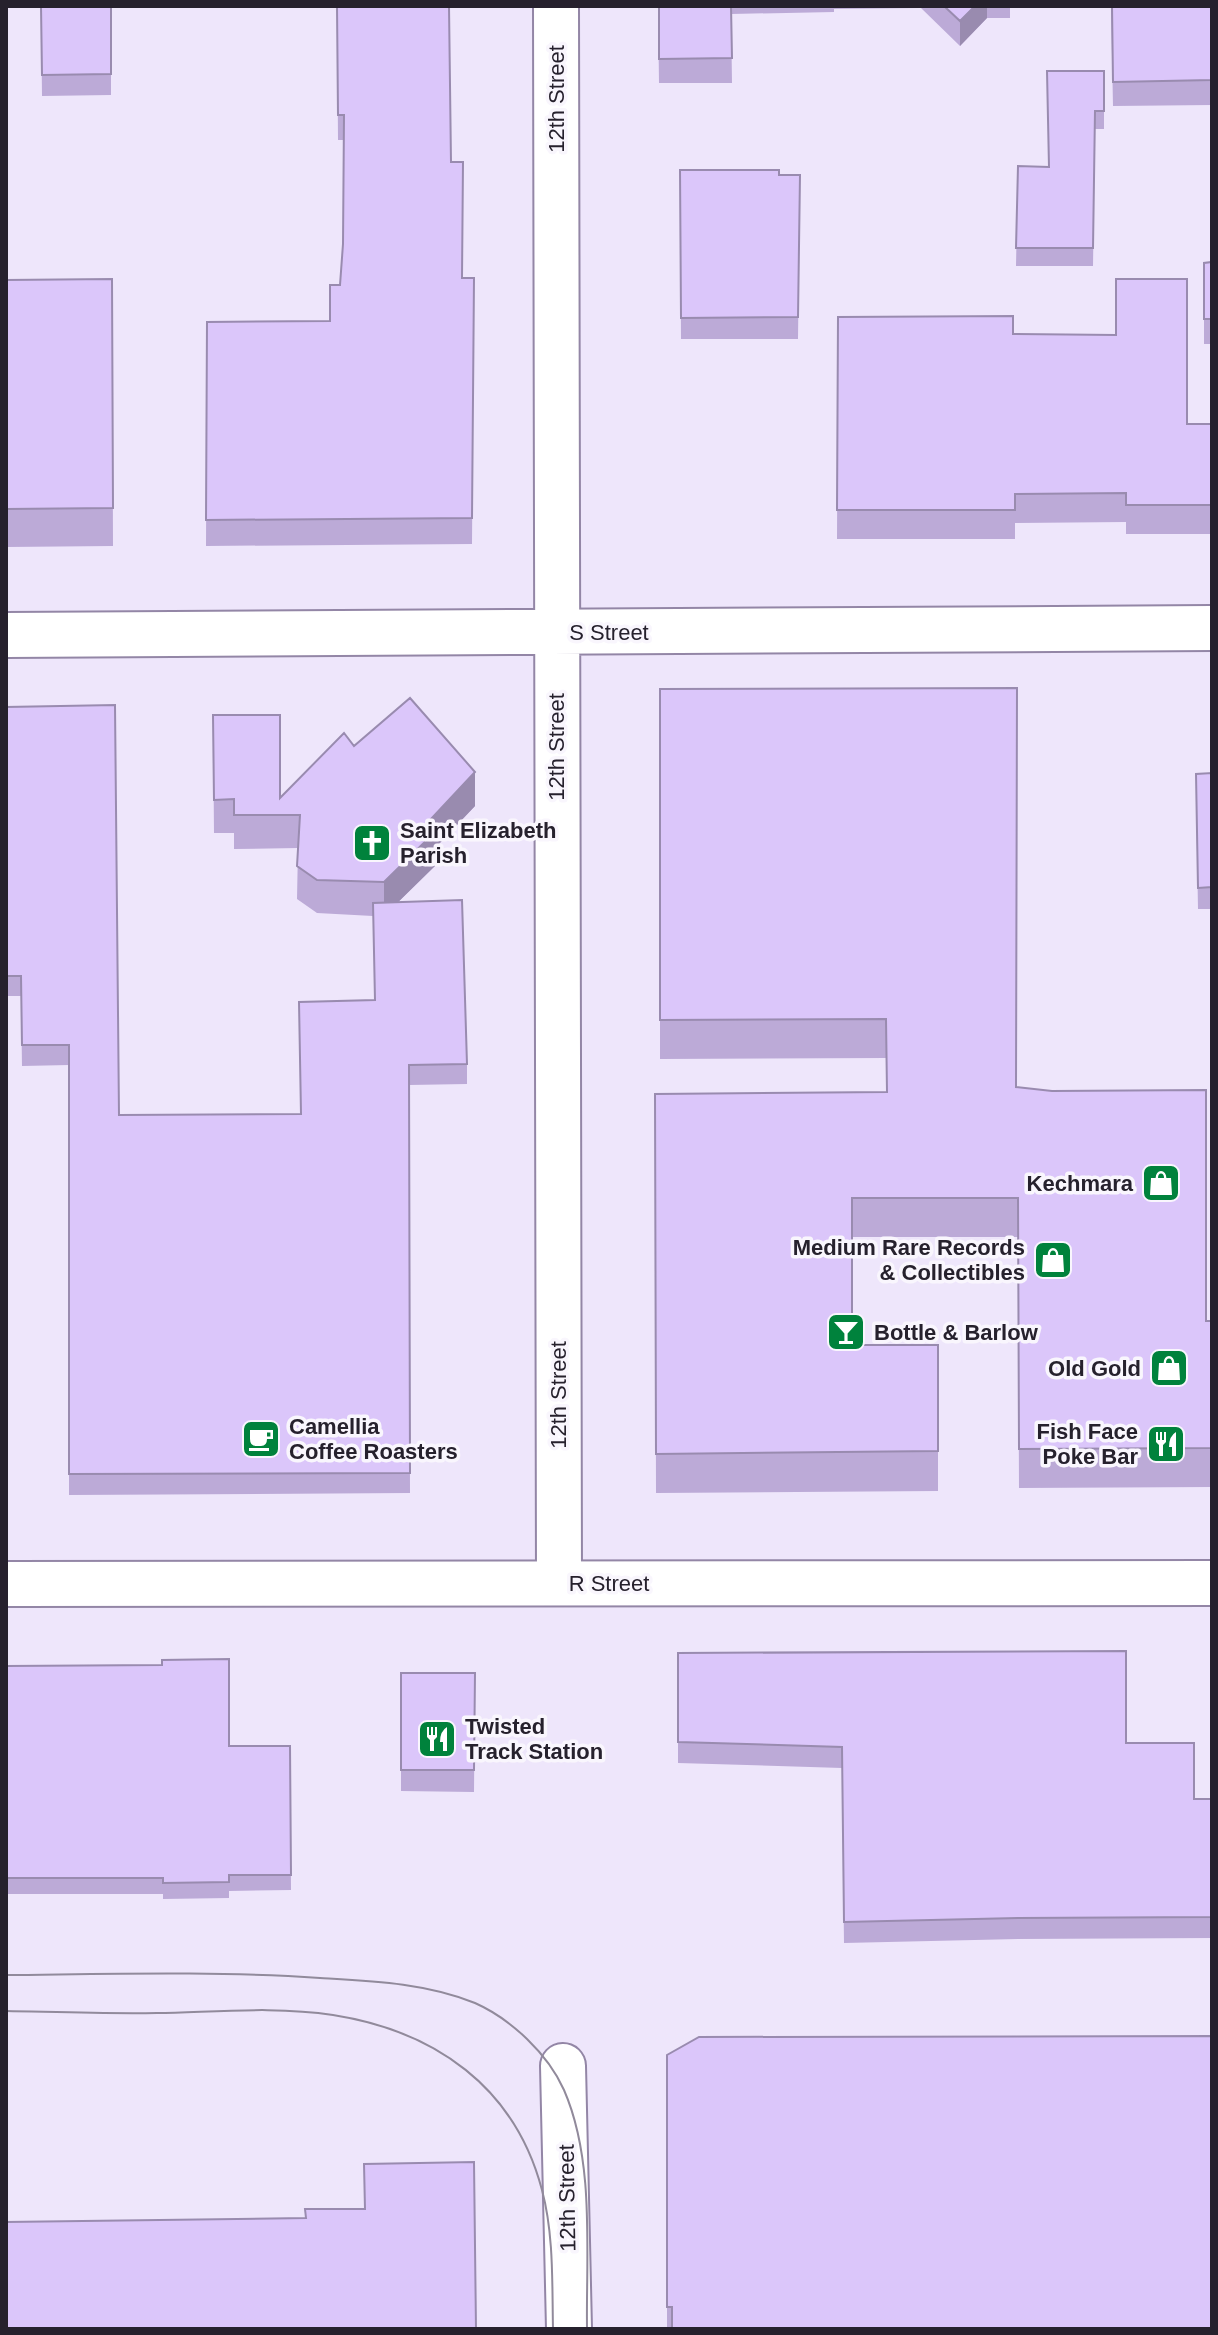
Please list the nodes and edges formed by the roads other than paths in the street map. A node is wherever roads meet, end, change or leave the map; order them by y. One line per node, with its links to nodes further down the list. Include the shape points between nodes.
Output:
1 (556, 6): 3 (street, 12th Street)
2 (1212, 628): 3 (street, S Street)
3 (557, 632): 4 (street, S Street); 5 (street, 12th Street)
4 (6, 635)
5 (559, 1583): 6 (street, R Street); 7 (street, R Street)
6 (1212, 1583)
7 (6, 1584)
8 (563, 2066): 9 (street, 12th Street)
9 (569, 2329)

